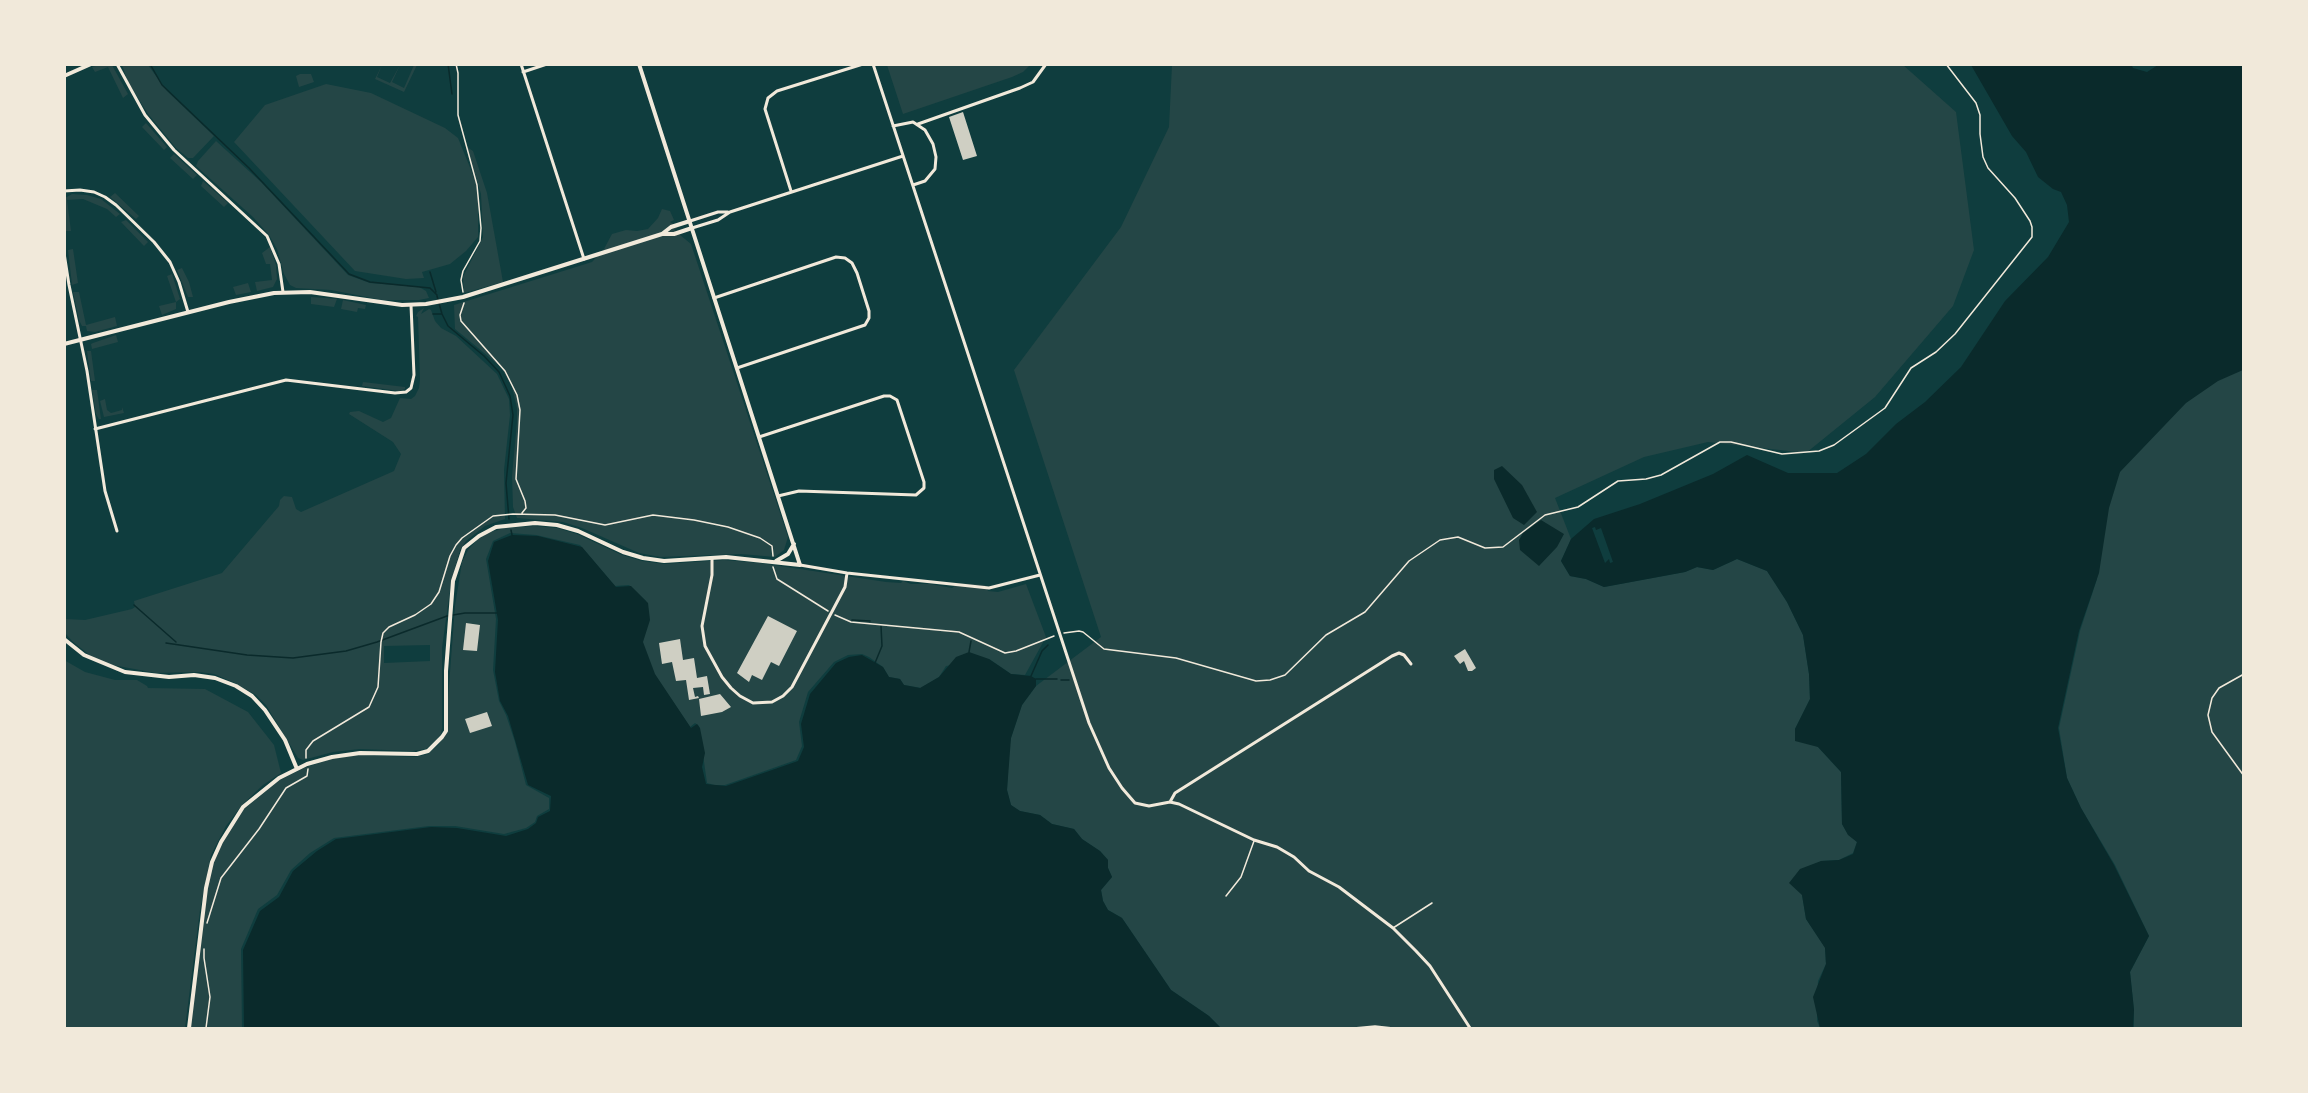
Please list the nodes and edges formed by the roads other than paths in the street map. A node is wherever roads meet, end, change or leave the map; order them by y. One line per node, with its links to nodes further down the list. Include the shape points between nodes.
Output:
1 (91, 64): 10 (main road)
2 (117, 64): 23 (street, via 145,115 174,150 267,236 279,264)
3 (521, 64): 9 (street)
4 (547, 64): 9 (street)
5 (639, 64): 18 (main road)
6 (863, 64): 16 (street, via 777,91 768,98 765,109)
7 (873, 64): 12 (street)
8 (1046, 64): 11 (street, via 1032,82 1020,88)
9 (523, 72): 22 (street)
10 (64, 76)
11 (918, 124): 12 (street); 14 (street, via 933,144 936,163 929,178)
12 (893, 126): 13 (street)
13 (903, 156): 14 (street); 16 (street)
14 (913, 185): 39 (street)
15 (64, 191): 26 (street, via 94,192 117,205 170,262)
16 (791, 192): 17 (street)
17 (730, 212): 18 (street); 19 (street)
18 (690, 221): 19 (main road); 20 (main road)
19 (692, 228): 20 (main road); 24 (main road)
20 (662, 234): 22 (main road)
21 (64, 253): 27 (street)
22 (584, 259): 25 (main road, via 464,297)
23 (283, 292): 25 (main road); 26 (main road)
24 (714, 298): 29 (main road); 29 (street, via 836,257 852,263 857,273 869,313 865,325)
25 (411, 305): 30 (street, via 414,375 406,392 286,380)
26 (188, 312): 27 (main road)
27 (80, 340): 28 (main road); 30 (street)
28 (64, 344)
29 (737, 368): 31 (main road)
30 (95, 429): 33 (street, via 105,491)
31 (759, 437): 32 (main road); 32 (street, via 890,396 897,400 924,482 924,488 916,495 799,491)
32 (778, 496): 34 (main road)
33 (117, 531)
34 (794, 544): 36 (main road, via 788,554); 37 (main road)
35 (712, 558): 36 (main road); 38 (street, via 703,615 705,646 730,688 749,702 761,704 783,696 792,687 845,587); 43 (main road, via 643,558 558,525 513,524 488,530 464,548 453,581 446,730 439,742 428,752 360,753 332,757)
36 (774, 561): 37 (main road)
37 (800, 565): 38 (street)
38 (847, 573): 39 (street, via 989,588)
39 (1040, 575): 45 (street, via 1089,723 1109,768 1135,803 1149,806)
40 (64, 639): 43 (main road, via 84,655 125,672 170,677 194,675 236,686 265,710 285,740)
41 (1411, 664): 45 (street, via 1404,655 1392,656 1175,793)
42 (2244, 674): 44 (lane, via 2219,688 2208,715 2212,732)
43 (297, 769): 50 (main road, via 243,807 220,842 206,888)
44 (2244, 776)
45 (1170, 802): 46 (street, via 1193,809)
46 (1254, 840): 47 (lane, via 1241,877); 49 (street, via 1294,857)
47 (1226, 896)
48 (1432, 903): 49 (lane)
49 (1393, 928): 53 (street, via 1430,966)
50 (189, 1029)
51 (1354, 1029): 52 (lane)
52 (1393, 1029)
53 (1470, 1029)

